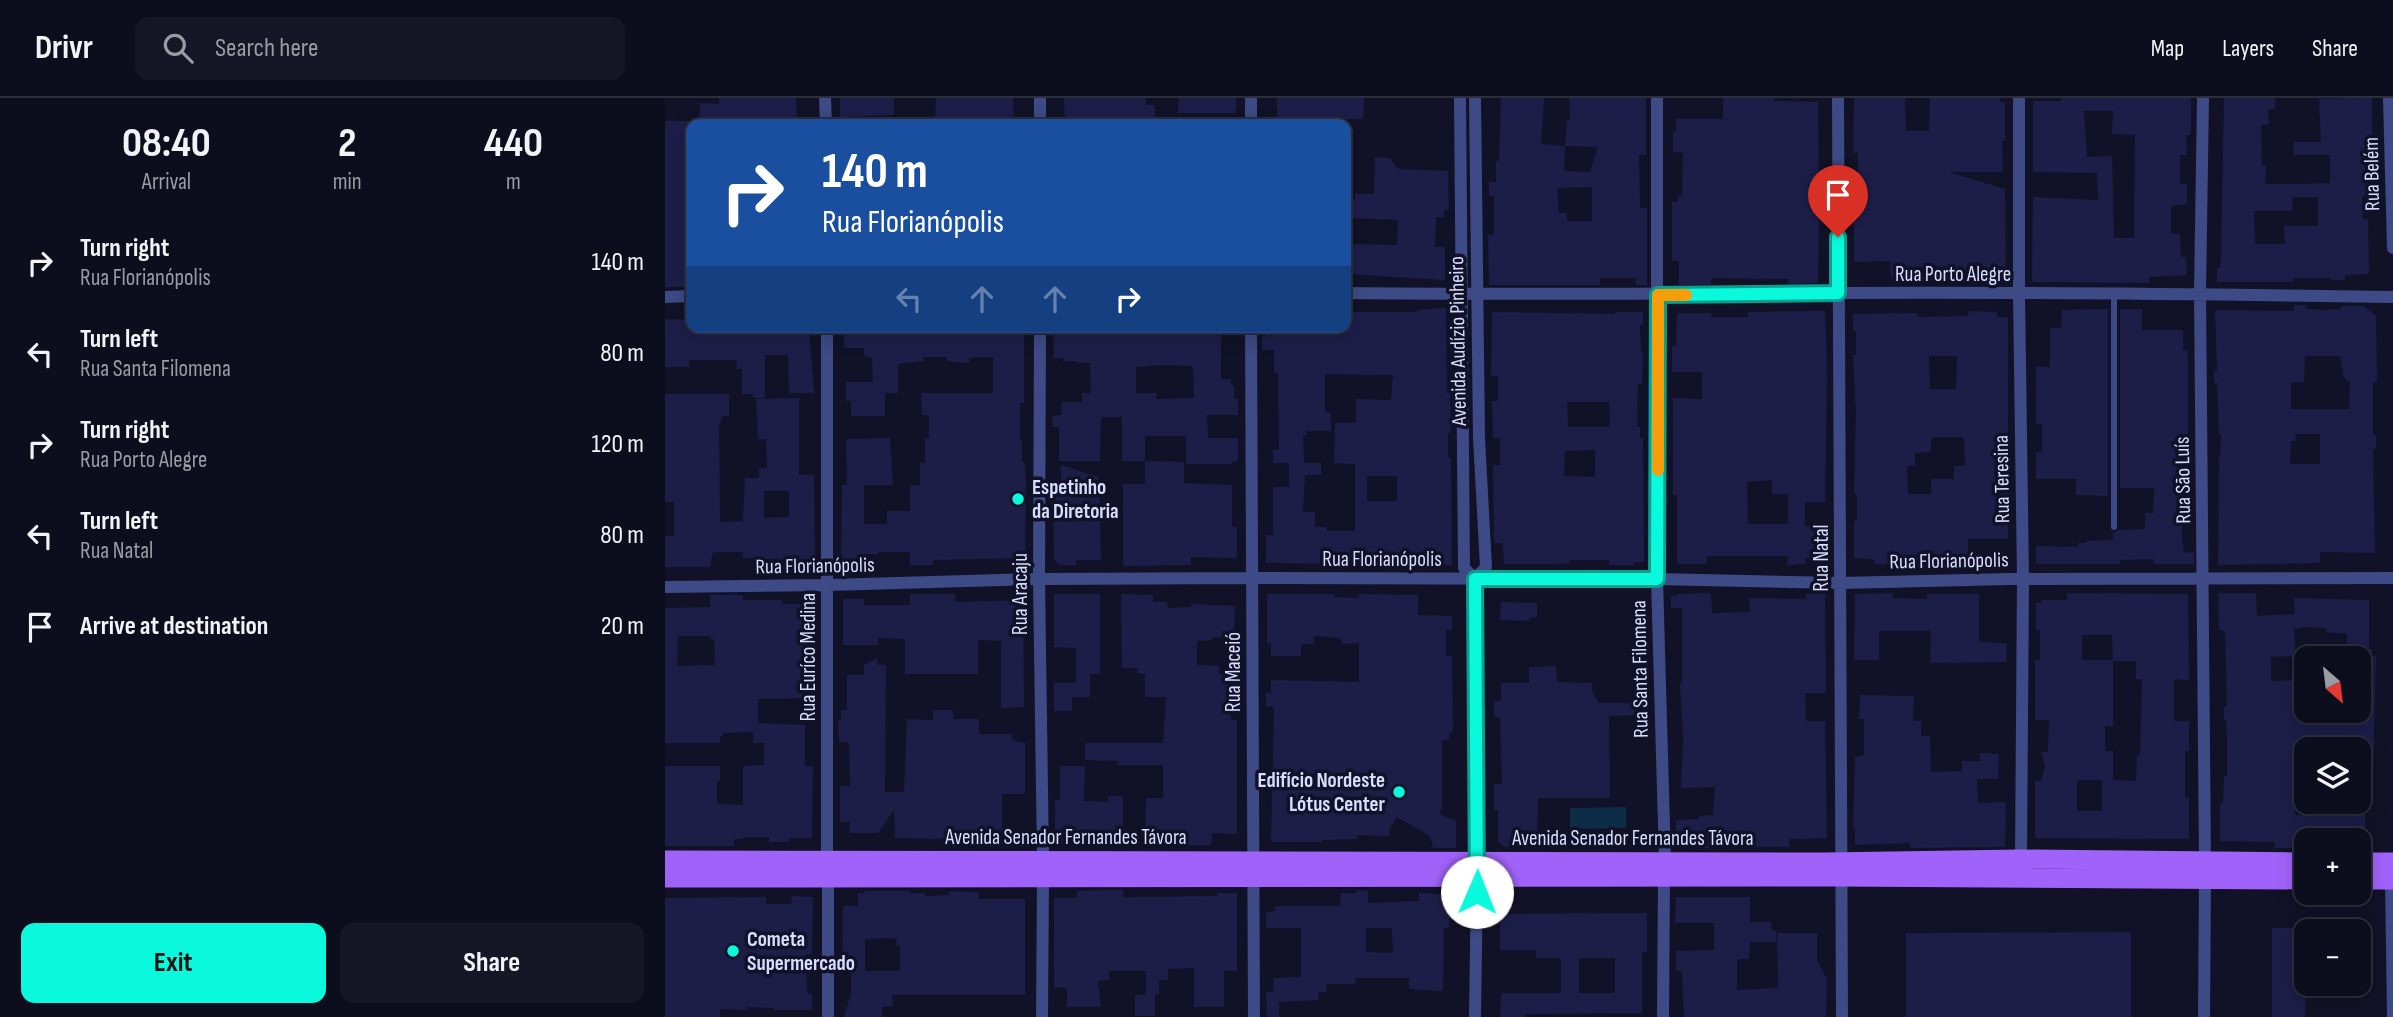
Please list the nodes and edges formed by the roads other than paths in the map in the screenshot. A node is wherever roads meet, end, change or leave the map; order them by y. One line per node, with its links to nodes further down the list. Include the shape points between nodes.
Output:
1 (825, 98): 11 (street)
2 (1040, 98): 12 (street)
3 (1251, 98): 13 (street)
4 (1657, 98): 22 (street, Rua Santa Filomena)
5 (1838, 98): 16 (street, Rua Natal)
6 (2019, 98): 17 (street, Rua Teresina)
7 (2203, 98): 19 (street, Rua São Luís)
8 (2389, 98): 14 (street, Rua Belém)
9 (1460, 103): 10 (street); 20 (street, Avenida Audízio Pinheiro)
10 (1475, 103): 21 (street, Avenida Audízio Pinheiro)
11 (826, 119)
12 (1040, 119)
13 (1251, 119)
14 (2393, 248)
15 (1351, 293): 20 (street, Rua Porto Alegre)
16 (1838, 293): 17 (street, Rua Porto Alegre); 22 (street, Rua Porto Alegre); 41 (street, Rua Natal)
17 (2019, 293): 18 (street, Rua Porto Alegre); 39 (street, Rua Teresina)
18 (2114, 293): 19 (street, Rua Porto Alegre); 33 (lane)
19 (2200, 293): 25 (street, Rua Porto Alegre); 40 (street, Rua São Luís)
20 (1460, 295): 21 (street, Rua Porto Alegre); 29 (street, Avenida Audízio Pinheiro)
21 (1476, 295): 22 (street, Rua Porto Alegre); 30 (street, Avenida Audízio Pinheiro)
22 (1658, 295): 38 (street, Rua Santa Filomena)
23 (686, 296): 24 (street)
24 (665, 297)
25 (2393, 297)
26 (827, 333): 42 (street, Rua Euríco Medina)
27 (1039, 333): 36 (street, Rua Aracaju)
28 (1251, 333): 34 (street, Rua Maceió)
29 (1462, 387): 30 (street); 31 (street, Avenida Audízio Pinheiro)
30 (1478, 387): 32 (street, Avenida Audízio Pinheiro)
31 (1464, 438): 32 (street); 37 (street, Avenida Audízio Pinheiro, via 1464,568)
32 (1479, 438): 37 (street, Avenida Audízio Pinheiro, via 1486,566)
33 (2114, 527)
34 (1252, 578): 36 (street, Rua Florianópolis); 37 (street, Rua Florianópolis); 50 (street, Rua Maceió)
35 (2393, 578): 40 (street, Rua Florianópolis)
36 (1039, 579): 42 (street, Rua Florianópolis); 49 (street, Rua Aracaju)
37 (1475, 579): 38 (street, Rua Florianópolis); 51 (street, Avenida Audízio Pinheiro)
38 (1657, 579): 41 (street, Rua Florianópolis); 53 (street, Rua Santa Filomena)
39 (2023, 579): 40 (street, Rua Florianópolis); 41 (street, Rua Florianópolis); 44 (street, Rua Teresina)
40 (2204, 579): 54 (street, Rua São Luís)
41 (1840, 583): 52 (street, Rua Natal)
42 (828, 585): 43 (street, Rua Florianópolis); 48 (street, Rua Euríco Medina)
43 (665, 587)
44 (2021, 859): 52 (main road, Avenida Senador Fernandes Távora); 54 (main road, Avenida Senador Fernandes Távora)
45 (665, 860): 48 (main road, Avenida Senador Fernandes Távora)
46 (2294, 863): 54 (main road, Avenida Senador Fernandes Távora)
47 (2371, 866): 55 (main road)
48 (827, 869): 49 (main road, Avenida Senador Fernandes Távora); 56 (main road, Avenida Senador Fernandes Távora); 59 (street, Rua Euríco Medina)
49 (1043, 869): 50 (main road, Avenida Senador Fernandes Távora); 60 (street, Rua Aracaju)
50 (1254, 869): 51 (main road, Avenida Senador Fernandes Távora); 61 (street, Rua Maceió)
51 (1477, 869): 53 (main road, Avenida Senador Fernandes Távora); 62 (street, Avenida Audízio Pinheiro)
52 (1842, 869): 53 (main road, Avenida Senador Fernandes Távora); 54 (main road, Avenida Senador Fernandes Távora); 64 (street, Rua Natal)
53 (1665, 870): 63 (street, Rua Santa Filomena)
54 (2205, 871): 58 (main road, Avenida Senador Fernandes Távora); 65 (street, Rua São Luís)
55 (2392, 874): 57 (main road); 66 (street)
56 (665, 878)
57 (2371, 878)
58 (2294, 879)
59 (828, 1017)
60 (1042, 1017)
61 (1254, 1017)
62 (1475, 1017)
63 (1664, 1017)
64 (1842, 1017)
65 (2204, 1017)
66 (2393, 1017)

